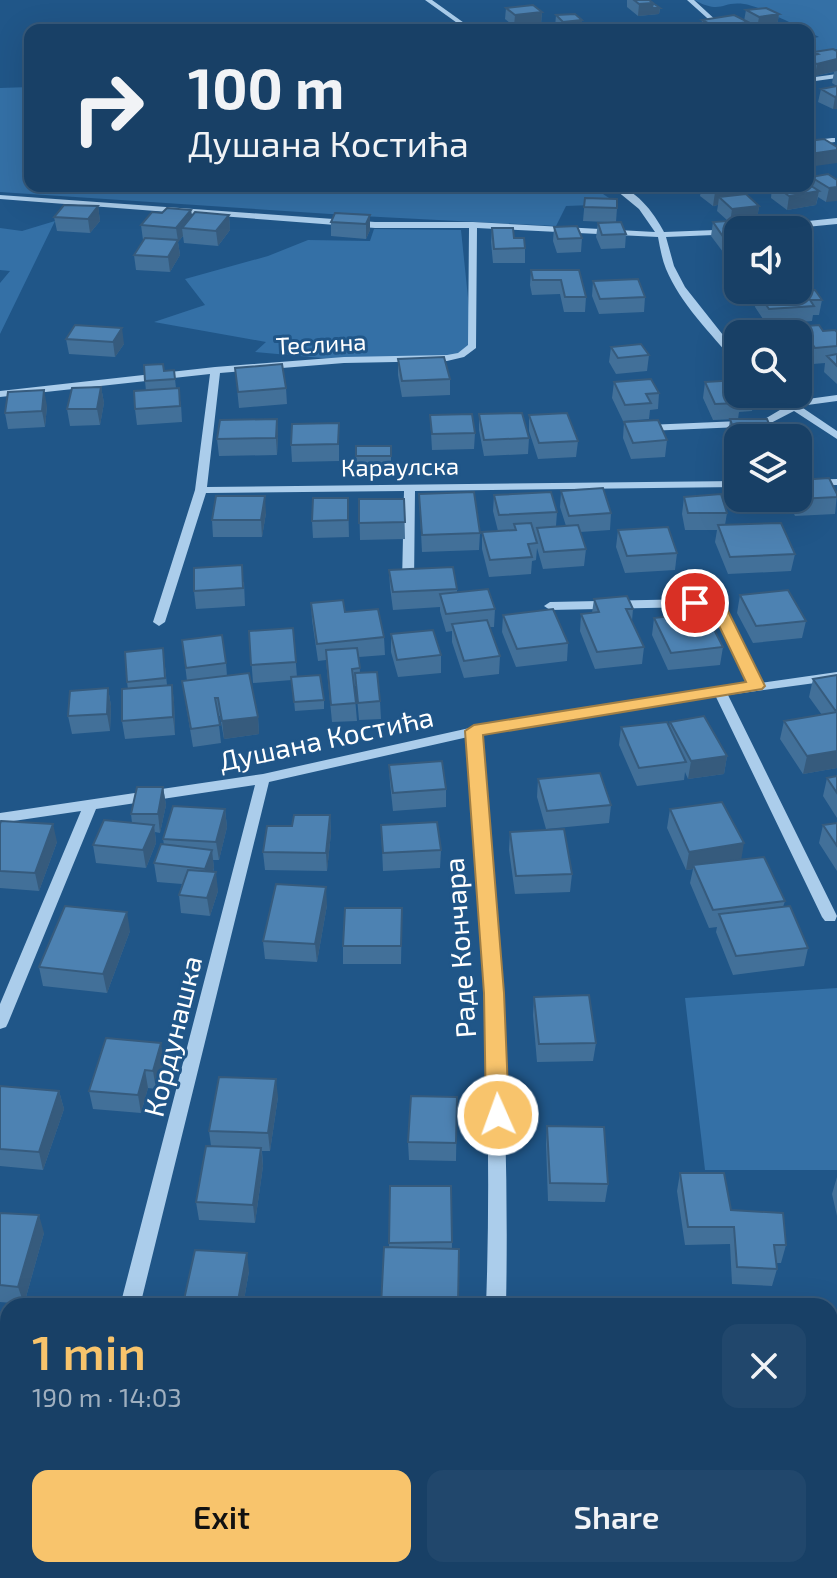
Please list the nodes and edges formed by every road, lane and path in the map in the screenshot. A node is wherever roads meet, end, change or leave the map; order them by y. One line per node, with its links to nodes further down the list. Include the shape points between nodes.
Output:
1 (428, 0): 3 (street)
2 (690, 0): 4 (street)
3 (462, 24)
4 (717, 24)
5 (837, 76): 6 (street)
6 (814, 79)
7 (832, 140): 8 (street)
8 (814, 142)
9 (623, 192): 15 (street, via 644,209)
10 (0, 197): 13 (street, via 375,225)
11 (837, 221): 12 (street)
12 (812, 224)
13 (473, 225): 15 (street); 17 (street, Теслина, via 473,346 461,355)
14 (724, 232): 15 (street)
15 (661, 235): 16 (street, via 671,272)
16 (723, 342)
17 (215, 370): 18 (street, Теслина); 29 (street)
18 (0, 394)
19 (837, 398): 20 (street)
20 (812, 402)
21 (787, 408): 23 (street, via 765,423)
22 (793, 408): 24 (street)
23 (647, 428)
24 (837, 436)
25 (837, 482): 26 (street)
26 (812, 483)
27 (724, 484): 28 (street, Караулска)
28 (410, 488): 29 (street, Караулска); 30 (street)
29 (201, 490): 32 (street)
30 (408, 583)
31 (550, 606): 34 (street, via 711,606 721,613)
32 (159, 622)
33 (837, 676): 34 (street, Душана Костића)
34 (756, 686): 35 (street, Душана Костића)
35 (719, 691): 36 (street, Душана Костића); 40 (street)
36 (474, 731): 37 (street, Душана Костића); 43 (street, Раде Кончара, via 494,993 500,1206)
37 (263, 779): 38 (street, Душана Костића); 42 (street, Кордунашка)
38 (90, 806): 39 (street, Душана Костића); 41 (street)
39 (0, 818)
40 (830, 917)
41 (0, 1023)
42 (132, 1298)
43 (496, 1298)

